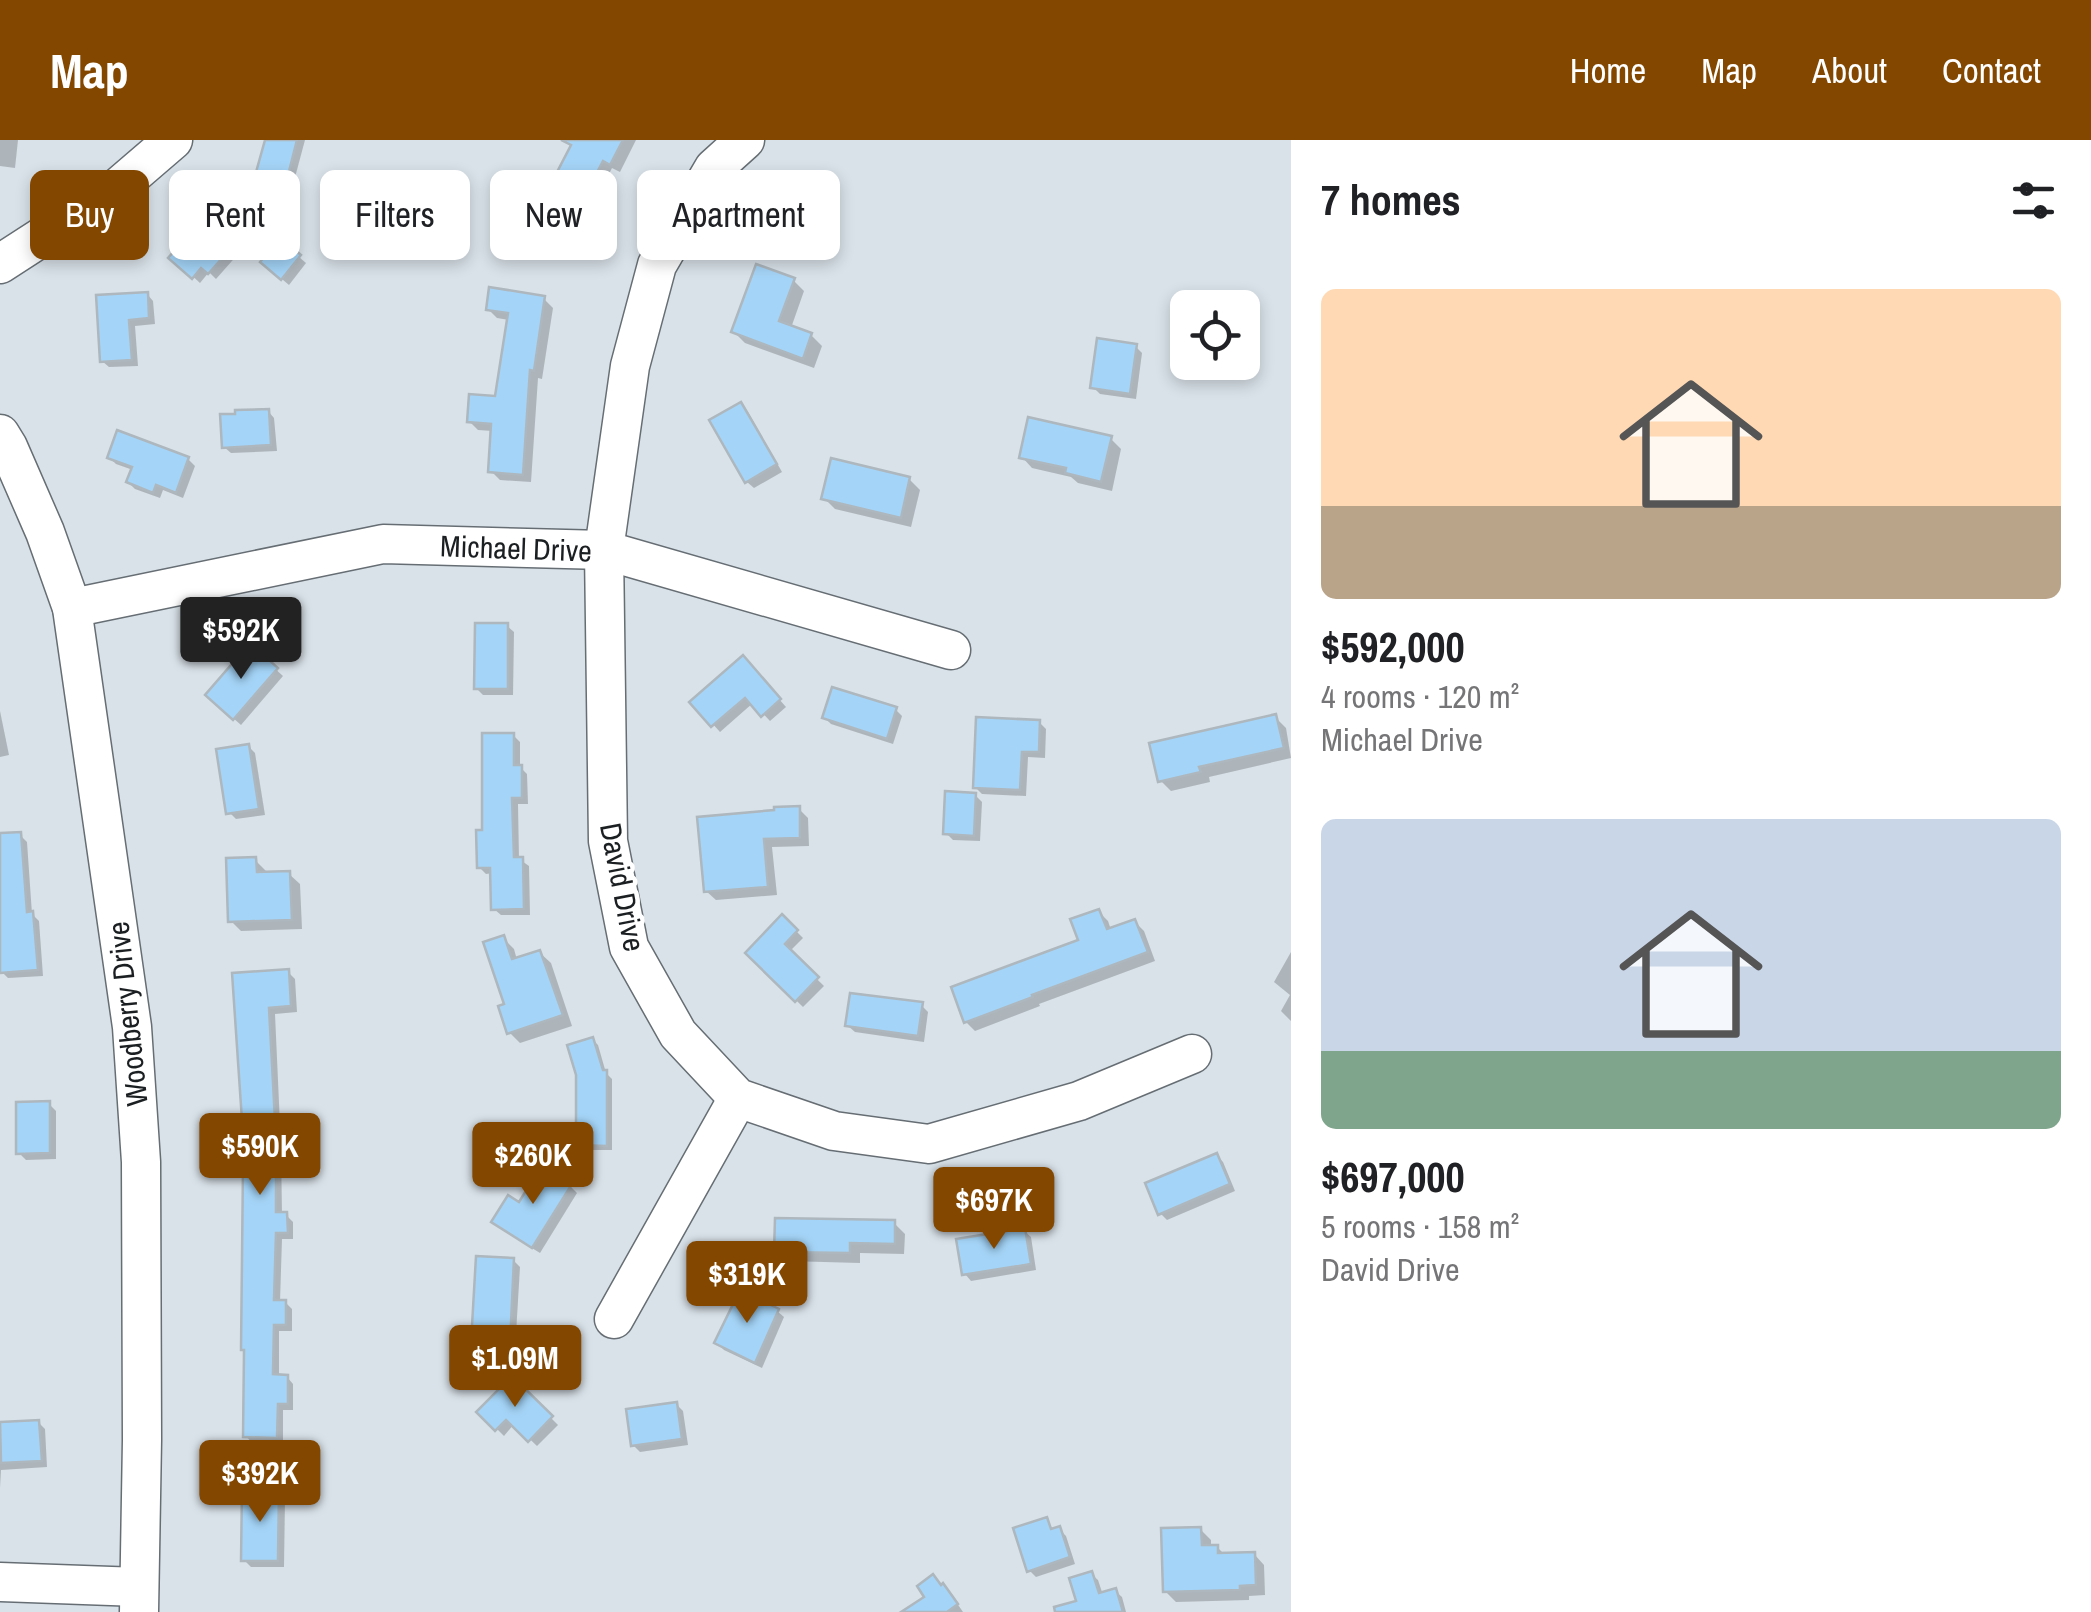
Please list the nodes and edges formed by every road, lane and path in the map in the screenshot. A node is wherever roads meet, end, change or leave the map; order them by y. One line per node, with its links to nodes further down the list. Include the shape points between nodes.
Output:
1 (173, 140): 3 (street, via 116,189)
2 (745, 140): 5 (street, David Drive, via 714,168 657,265 630,366)
3 (0, 264)
4 (0, 434): 6 (street, Woodberry Drive)
5 (604, 550): 6 (street, Michael Drive, via 383,544); 7 (street, Michael Drive); 9 (street, David Drive, via 608,841 629,947 678,1034)
6 (72, 608): 12 (street, Woodberry Drive, via 132,1027 141,1182)
7 (951, 650)
8 (1192, 1054): 9 (street, David Drive, via 1080,1101 929,1144 834,1132)
9 (738, 1098): 10 (street)
10 (614, 1318)
11 (0, 1582): 12 (street)
12 (139, 1600)

